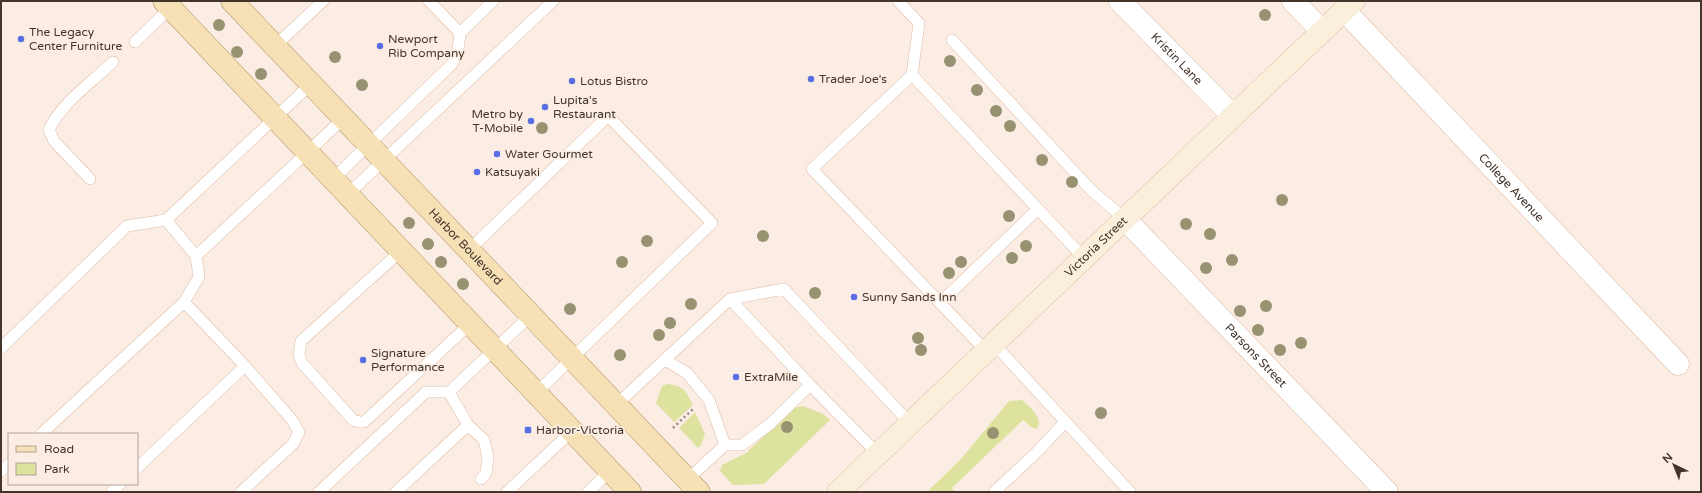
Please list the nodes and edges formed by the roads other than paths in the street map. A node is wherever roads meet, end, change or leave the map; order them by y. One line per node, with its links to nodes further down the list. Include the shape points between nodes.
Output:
1 (232, 1): 15 (main road, Harbor Boulevard)
2 (323, 1): 15 (lane)
3 (430, 1): 12 (lane)
4 (493, 1): 12 (lane)
5 (553, 1): 24 (lane)
6 (898, 1): 17 (lane, via 919,23)
7 (1120, 1): 19 (street, Kristin Lane)
8 (1293, 1): 11 (street)
9 (167, 4): 14 (lane); 20 (main road)
10 (1349, 6): 11 (main road, Victoria Street); 45 (street, College Avenue)
11 (1322, 31): 19 (main road, Victoria Street)
12 (460, 33): 22 (lane, via 459,46 452,64)
13 (952, 40): 29 (lane, via 1092,191)
14 (135, 42)
15 (275, 46): 18 (main road, Harbor Boulevard)
16 (113, 62): 25 (lane, via 62,110 49,130 54,141)
17 (912, 75): 28 (lane); 37 (lane, via 812,170)
18 (310, 84): 20 (lane); 21 (main road, Harbor Boulevard)
19 (1233, 116): 29 (main road, Victoria Street)
20 (274, 118): 23 (main road); 30 (lane)
21 (344, 118): 22 (main road, Harbor Boulevard); 23 (lane)
22 (368, 144): 24 (main road, Harbor Boulevard); 26 (lane)
23 (308, 152): 26 (main road); 33 (lane)
24 (384, 160): 27 (lane); 31 (main road, Harbor Boulevard)
25 (90, 179)
26 (333, 179): 27 (main road)
27 (348, 194): 32 (main road)
28 (1038, 209): 34 (lane); 37 (lane)
29 (1125, 219): 34 (main road, Victoria Street); 71 (street, Parsons Street)
30 (166, 220): 33 (lane); 41 (lane, via 127,226)
31 (469, 250): 38 (main road, Harbor Boulevard); 43 (lane, via 608,116 712,223)
32 (401, 251): 39 (main road); 39 (lane, via 301,341 299,355 302,363 353,420 364,422)
33 (196, 256): 36 (lane, via 199,277)
34 (1084, 258): 40 (main road, Victoria Street)
35 (730, 299): 44 (lane); 47 (lane); 52 (lane, via 784,289)
36 (184, 302): 46 (lane); 55 (lane)
37 (940, 302): 40 (lane)
38 (531, 315): 42 (lane); 43 (main road, Harbor Boulevard)
39 (470, 324): 42 (main road)
40 (990, 347): 51 (lane); 52 (main road, Victoria Street)
41 (1, 348)
42 (494, 349): 48 (lane); 49 (main road)
43 (572, 358): 49 (lane); 50 (main road, Harbor Boulevard)
44 (665, 360): 50 (lane); 56 (lane, via 687,373 709,400)
45 (1678, 364)
46 (245, 366): 58 (lane); 62 (lane, via 292,420 299,432 292,444)
47 (810, 385): 56 (lane, via 769,425 742,445); 57 (lane)
48 (449, 392): 53 (lane); 63 (lane, via 426,392)
49 (536, 393): 54 (main road)
50 (616, 405): 61 (main road, Harbor Boulevard)
51 (1065, 422): 69 (lane); 70 (lane)
52 (910, 423): 57 (main road, Victoria Street)
53 (468, 425): 60 (lane, via 484,440 488,458 486,474); 64 (lane)
54 (572, 430): 59 (main road); 65 (lane)
55 (42, 433)
56 (725, 445): 61 (lane)
57 (878, 454): 68 (main road, Victoria Street)
58 (138, 467)
59 (610, 471): 66 (lane); 67 (main road)
60 (481, 479)
61 (693, 486)
62 (241, 492)
63 (319, 492)
64 (396, 492)
65 (507, 492)
66 (588, 492)
67 (630, 492)
68 (838, 492)
69 (994, 492)
70 (1130, 492)
71 (1388, 492)

